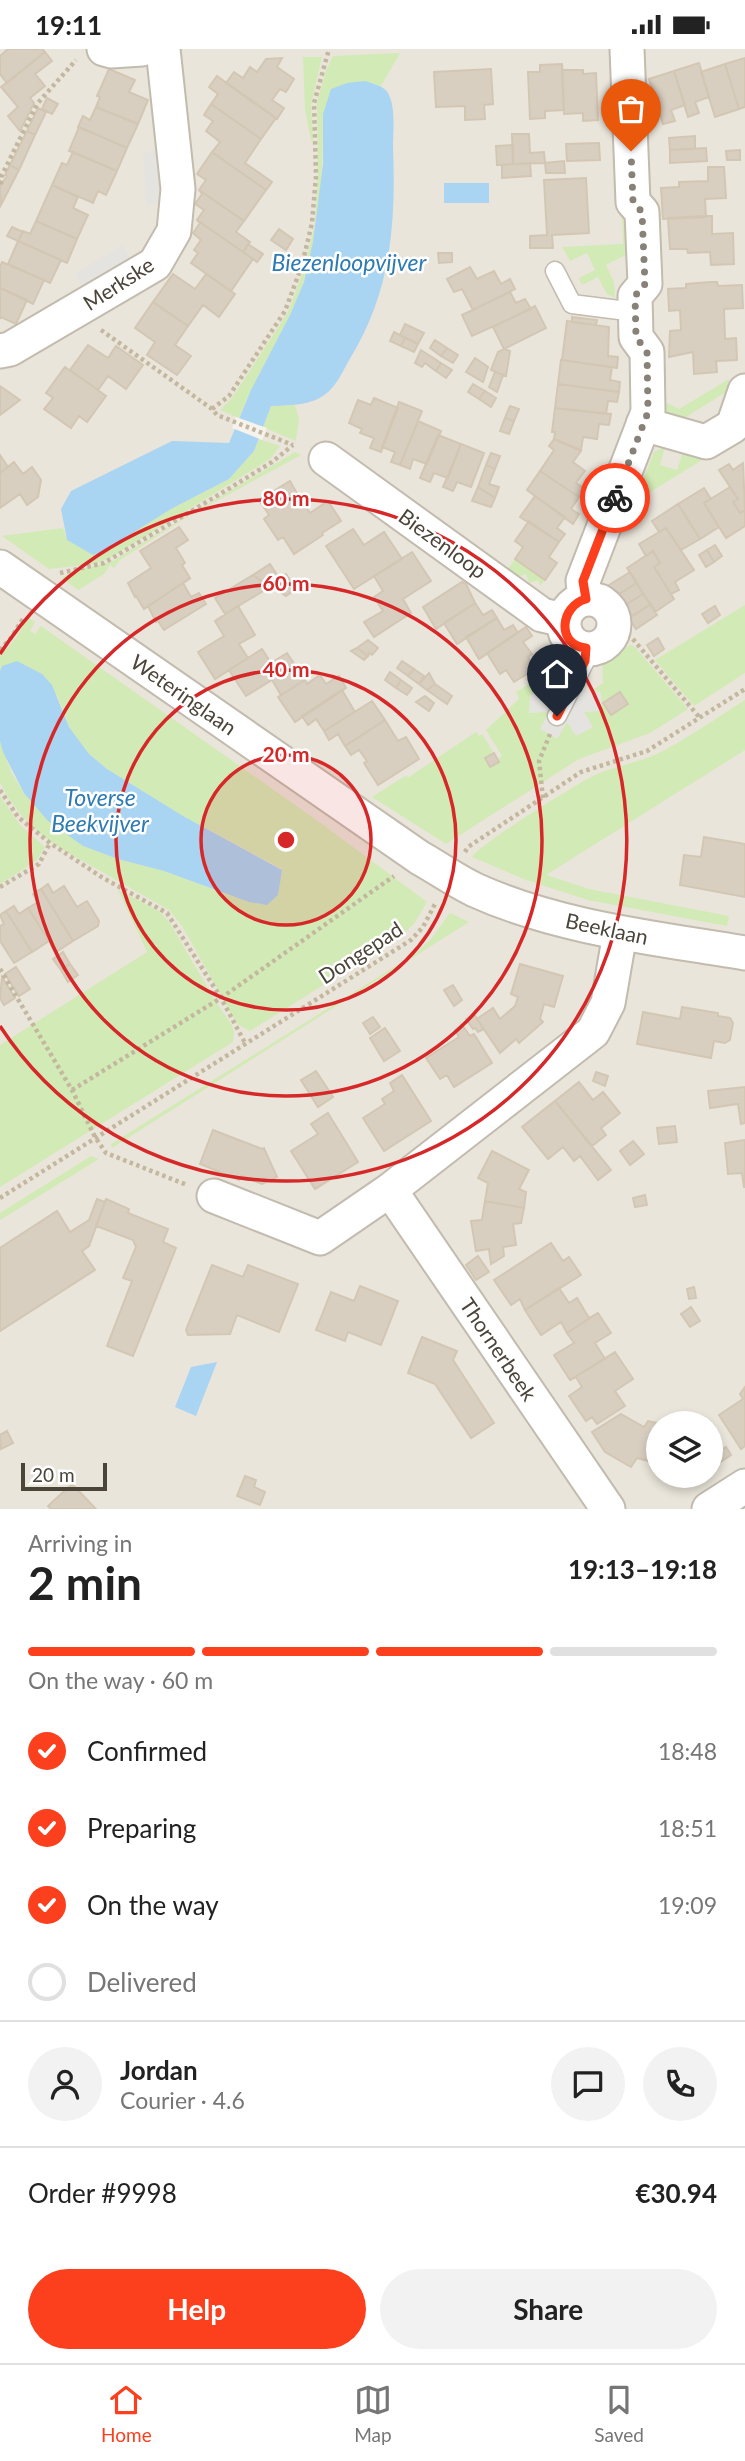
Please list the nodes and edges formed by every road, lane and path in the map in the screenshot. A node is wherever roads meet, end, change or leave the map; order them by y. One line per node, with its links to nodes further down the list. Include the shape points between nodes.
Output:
1 (142, 49): 5 (street)
2 (163, 49): 9 (street, Merkske, via 178,189 174,231 155,264)
3 (329, 49): 13 (path, via 314,103 316,176 302,265 285,311 229,396)
4 (627, 49): 10 (street, via 633,202 642,212 645,284 635,296)
5 (91, 54): 6 (path, via 37,104)
6 (1, 173): 7 (path)
7 (0, 184)
8 (555, 271): 10 (lane, via 572,304)
9 (74, 311): 11 (street, Merkske); 13 (path)
10 (635, 312): 14 (street, via 636,337 647,352 648,412)
11 (0, 351)
12 (745, 391): 14 (street, via 733,426 706,442)
13 (212, 409): 15 (path)
14 (643, 425): 20 (street)
15 (273, 437)
16 (293, 445): 19 (path, via 241,482 104,563 56,574)
17 (326, 459): 20 (street, Biezenloop, via 542,615)
18 (0, 567): 19 (street, Weteringlaan)
19 (42, 596): 22 (path, via 36,612 24,615); 29 (street, Weteringlaan)
20 (575, 610): 21 (street, via 565,632 570,641 580,648); 21 (street, Biezenloop, via 600,601 607,607 614,624)
21 (599, 641): 24 (lane); 25 (path, via 632,638)
22 (0, 650)
23 (745, 689): 25 (path, Dongepad)
24 (557, 716): 27 (path, via 539,761)
25 (700, 718): 27 (path, Dongepad, via 647,751 582,772)
26 (0, 790): 28 (path, via 18,817)
27 (543, 798): 30 (path, Dongepad, via 468,847)
28 (50, 843): 31 (path, via 39,864); 35 (path, via 167,913)
29 (420, 858): 30 (street, Weteringlaan); 35 (path)
30 (462, 882): 32 (street, Beeklaan, via 526,910); 36 (path, Dongepad, via 411,940)
31 (0, 887)
32 (620, 933): 33 (street, Beeklaan); 39 (street, via 608,1003 593,1032)
33 (745, 953)
34 (0, 969): 37 (path)
35 (221, 998): 36 (path); 37 (path)
36 (245, 1043): 38 (path, Dongepad)
37 (72, 1090): 38 (path)
38 (95, 1137): 40 (path, via 106,1153); 41 (path, Dongepad)
39 (390, 1190): 40 (street, via 320,1238); 43 (street, Thornerbeek)
40 (214, 1196)
41 (0, 1198)
42 (745, 1486): 44 (street)
43 (608, 1509)
44 (709, 1509)

